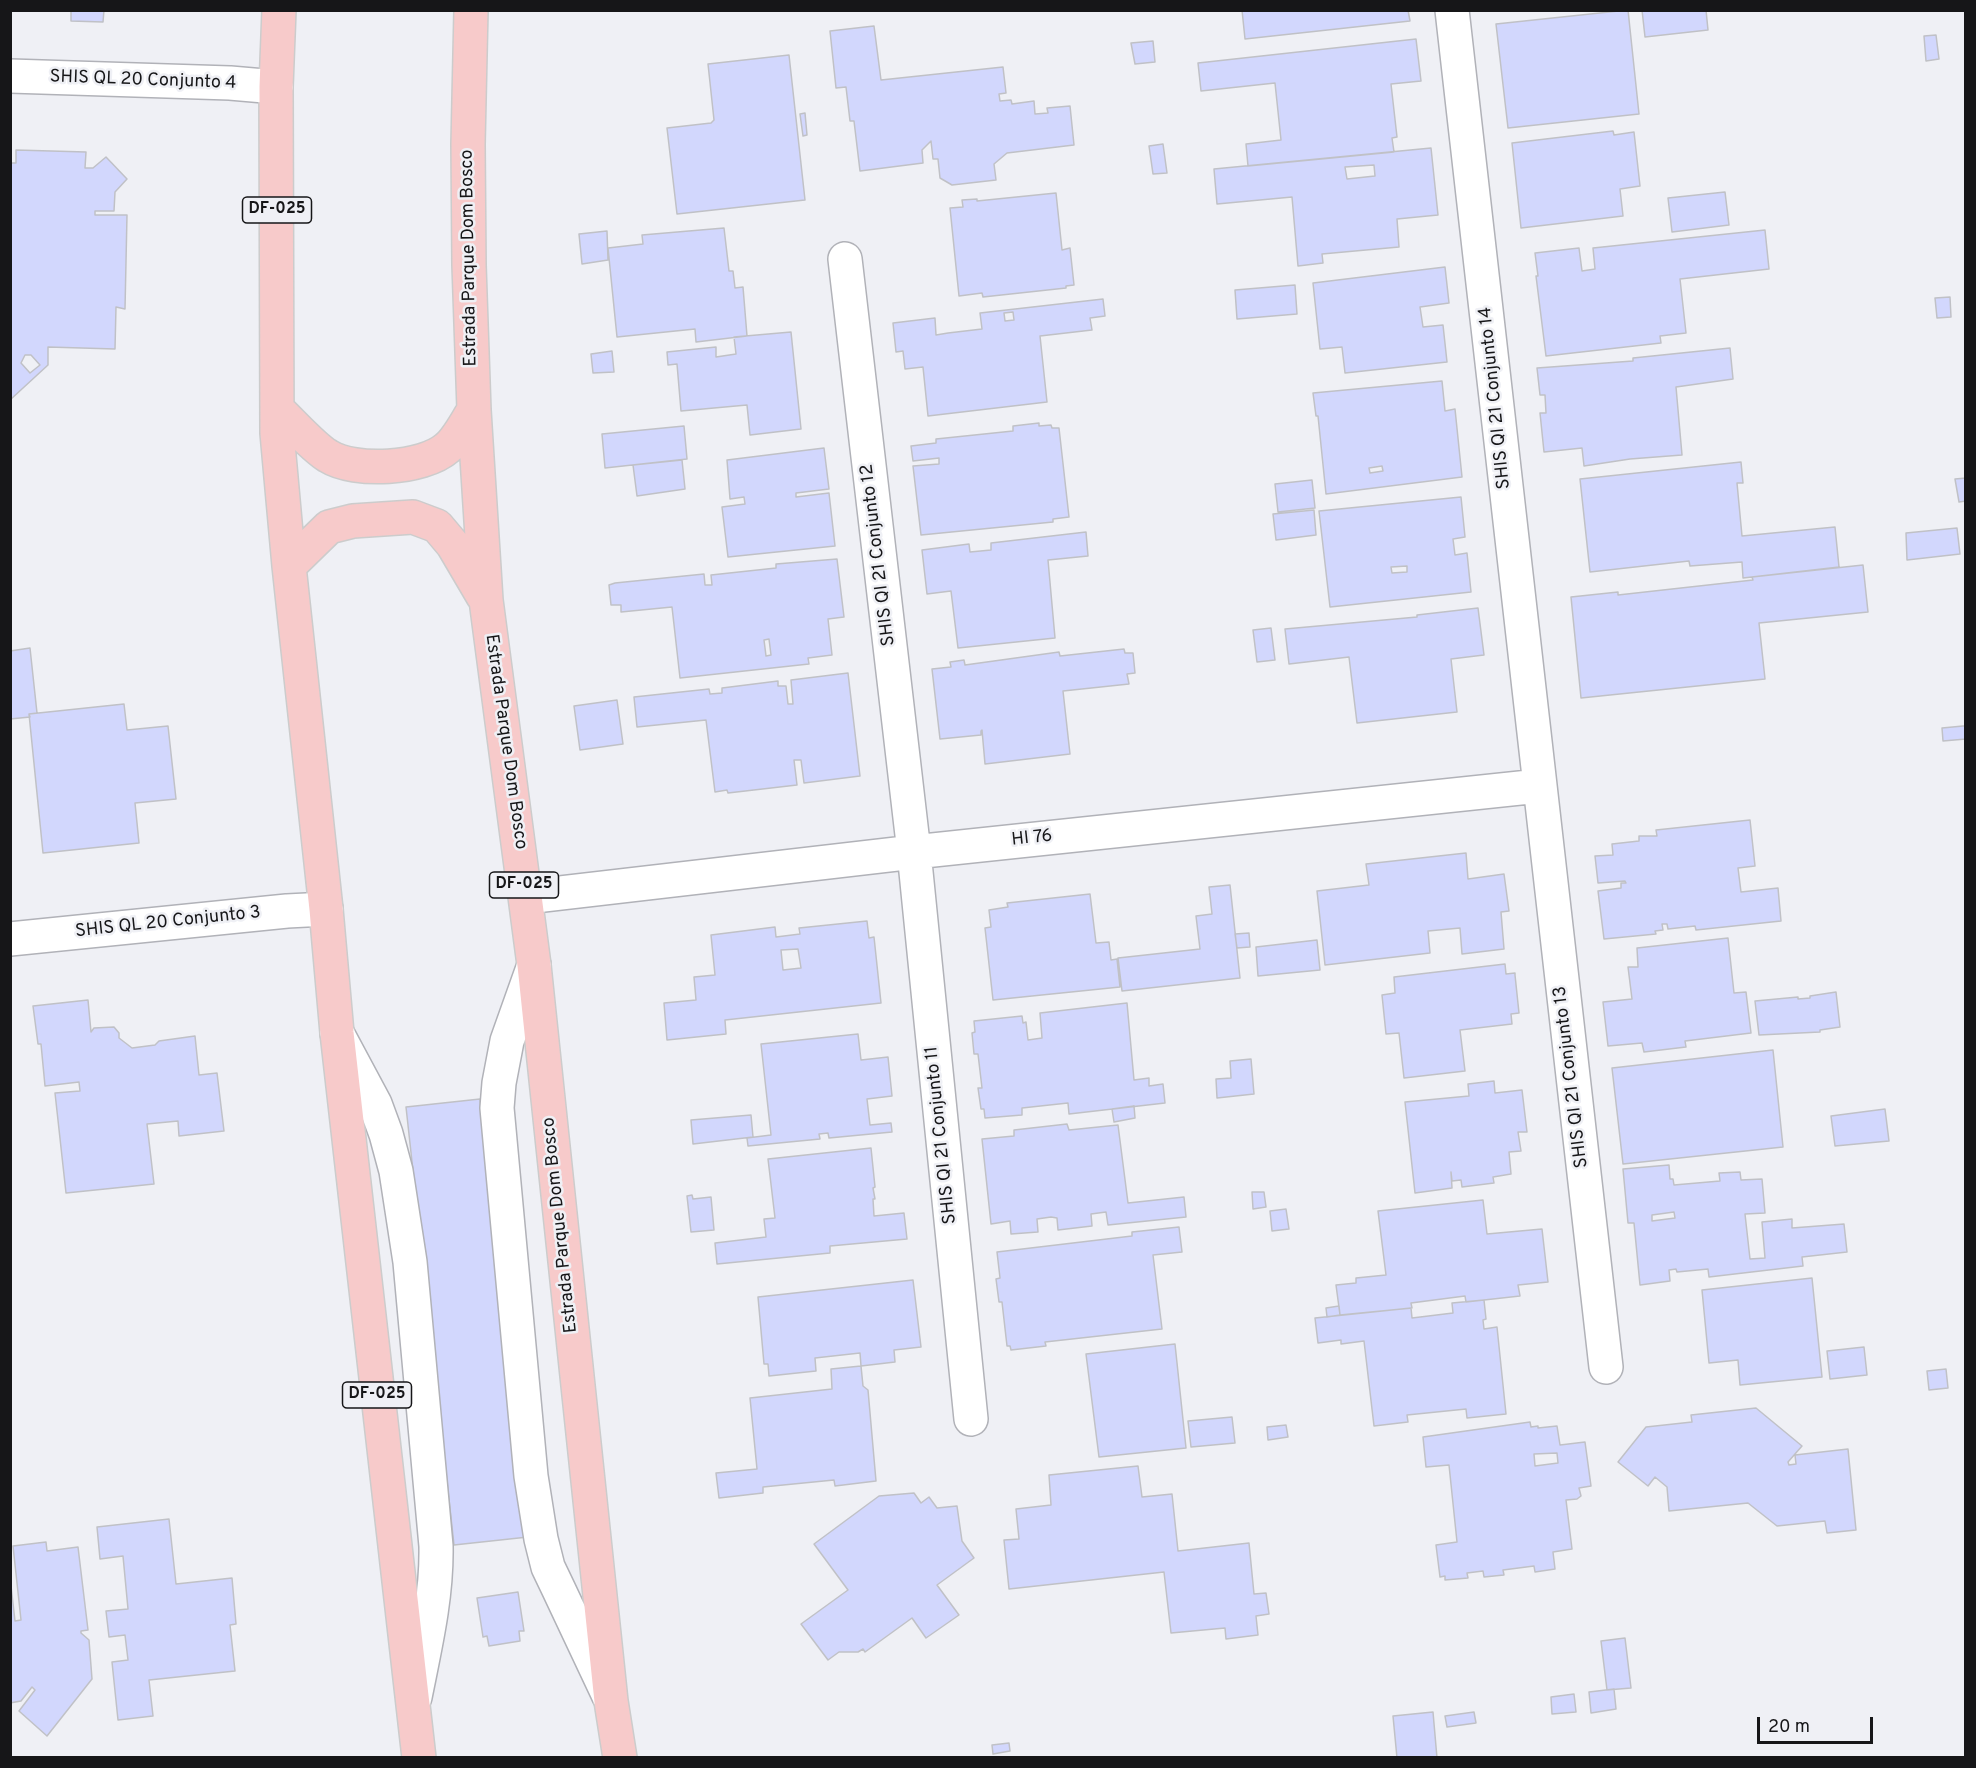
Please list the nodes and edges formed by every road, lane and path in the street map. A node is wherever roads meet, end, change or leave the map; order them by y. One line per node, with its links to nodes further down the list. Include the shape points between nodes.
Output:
1 (279, 10): 5 (main road, DF-025)
2 (471, 10): 8 (main road, Estrada Parque Dom Bosco / DF-025, via 468,144)
3 (1452, 10): 11 (street, SHIS QI 21 Conjunto 14)
4 (10, 76): 5 (street, SHIS QL 20 Conjunto 4)
5 (276, 87): 7 (main road, DF-025)
6 (845, 258): 12 (street, SHIS QI 21 Conjunto 12)
7 (277, 409): 8 (main road, via 327,456 365,466 428,459 448,448); 9 (main road, DF-025)
8 (474, 410): 10 (main road, Estrada Parque Dom Bosco / DF-025)
9 (290, 566): 10 (main road, via 329,527 384,517 413,517 437,526); 14 (main road, DF-025)
10 (486, 600): 13 (main road, Estrada Parque Dom Bosco / DF-025)
11 (1539, 786): 12 (street, HI 76); 18 (street, SHIS QI 21 Conjunto 13)
12 (914, 852): 13 (street, HI 76); 19 (street, SHIS QI 21 Conjunto 11)
13 (526, 897): 16 (main road, Estrada Parque Dom Bosco / DF-025)
14 (326, 909): 15 (street, SHIS QL 20 Conjunto 3); 17 (main road, DF-025)
15 (10, 939)
16 (534, 965): 20 (main road, Estrada Parque Dom Bosco / DF-025); 20 (street, via 507,1041 497,1108 531,1476 548,1567)
17 (337, 1033): 21 (main road, DF-025); 21 (street, via 363,1078 387,1134 410,1262 437,1575)
18 (1606, 1367)
19 (971, 1419)
20 (611, 1701): 23 (main road, Estrada Parque Dom Bosco / DF-025)
21 (412, 1708): 22 (main road, DF-025)
22 (419, 1758)
23 (620, 1758)

